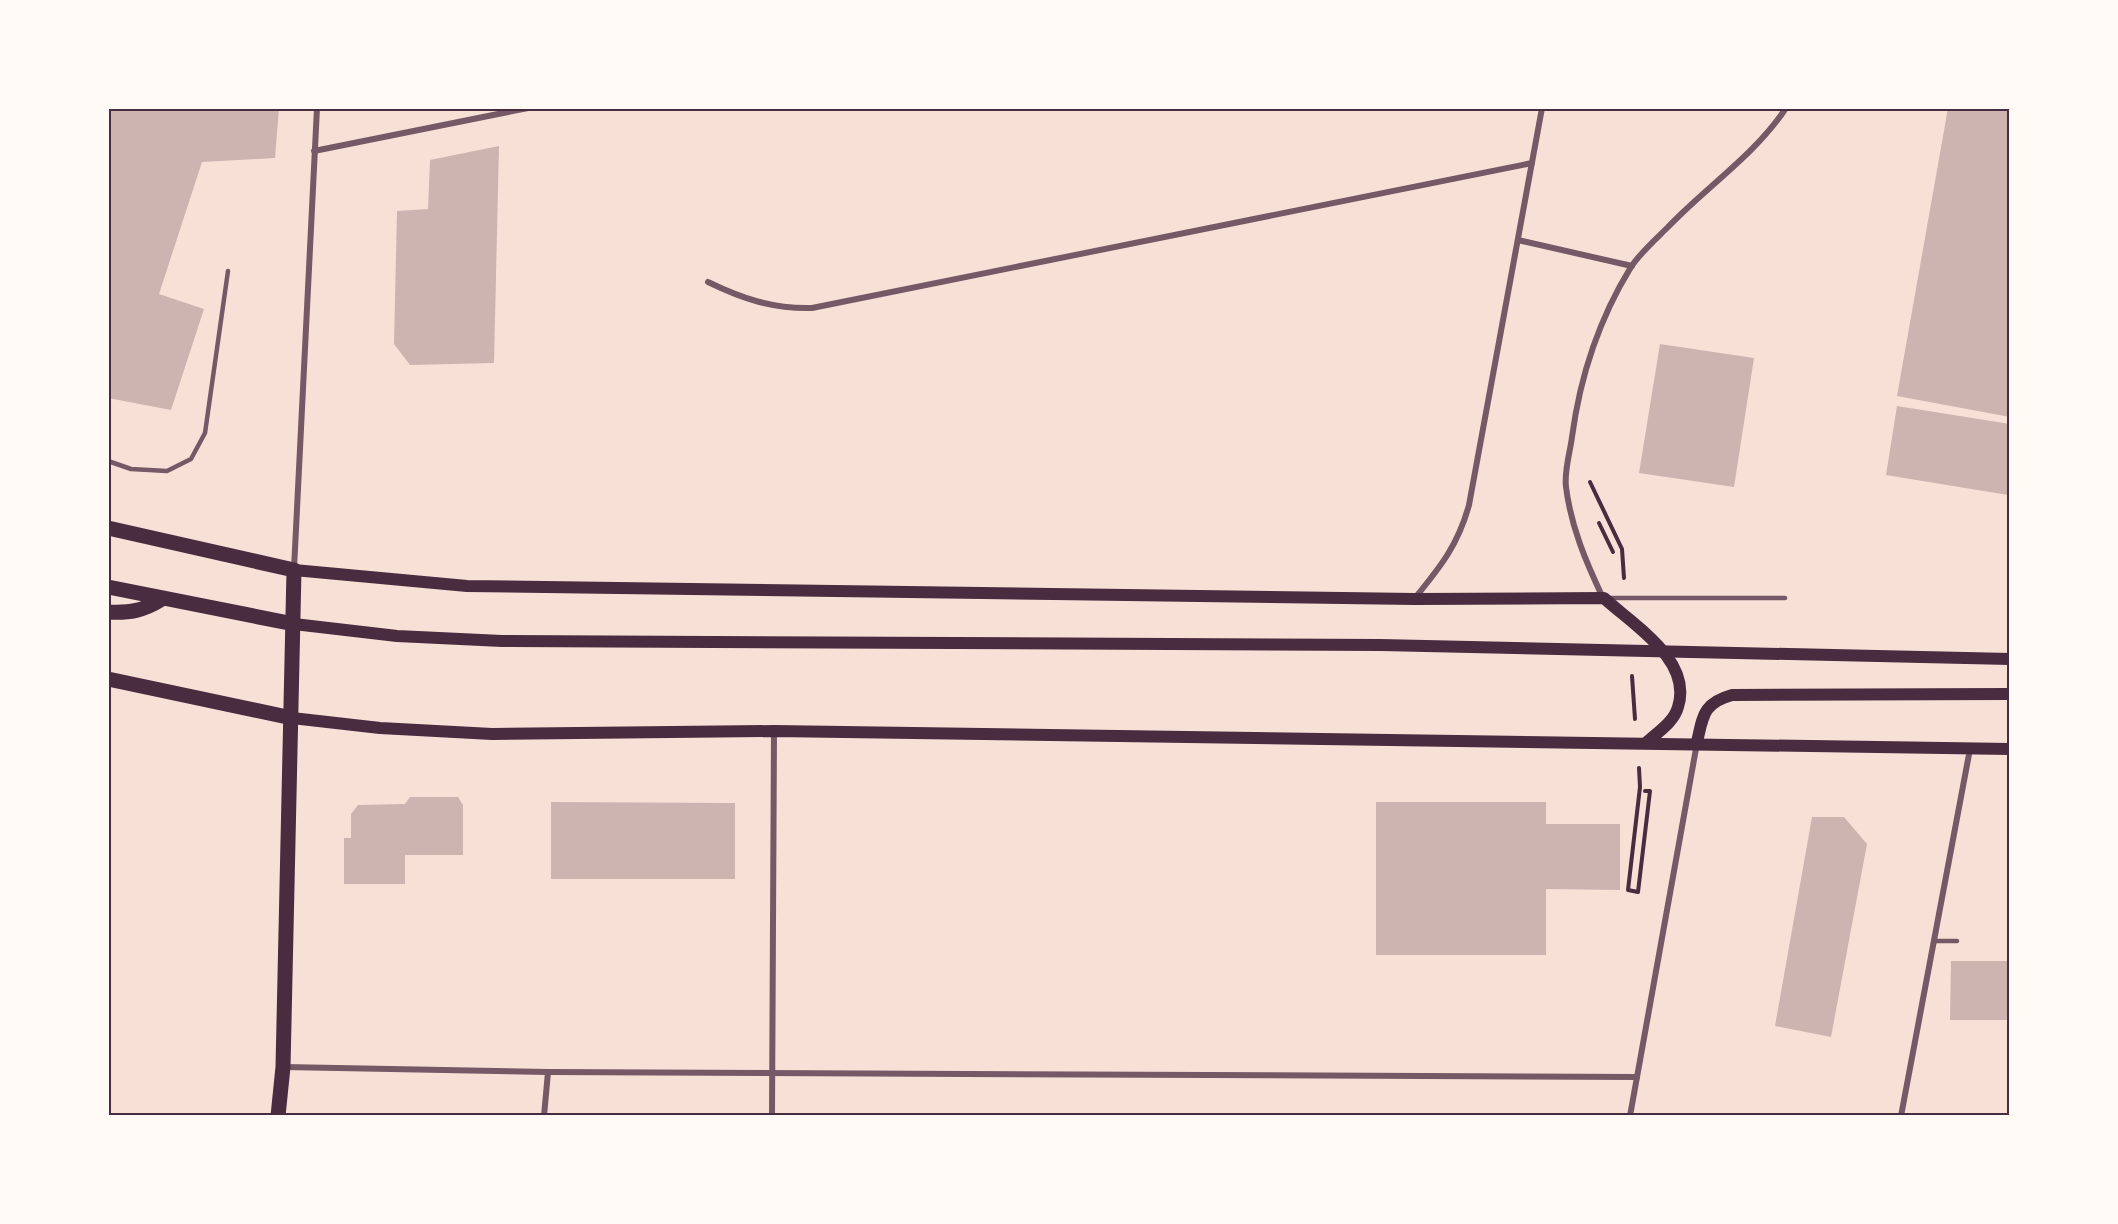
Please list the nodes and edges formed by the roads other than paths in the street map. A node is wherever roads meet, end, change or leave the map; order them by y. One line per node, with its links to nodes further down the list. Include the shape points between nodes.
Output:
1 (317, 108): 5 (street)
2 (528, 108): 5 (street)
3 (1542, 108): 6 (street)
4 (1786, 108): 8 (street, via 1747,157 1670,225)
5 (314, 151): 13 (street)
6 (1532, 163): 7 (street); 10 (street, via 812,308 760,304)
7 (1518, 240): 8 (street); 18 (street, via 1462,529 1450,555)
8 (1632, 266): 15 (street, via 1589,357 1578,394 1565,484 1584,559)
9 (228, 271): 11 (lane, via 205,433 191,459 166,471 131,469)
10 (708, 282)
11 (108, 461)
12 (108, 528): 13 (main road)
13 (294, 570): 18 (main road, via 467,586); 20 (main road)
14 (108, 587): 17 (main road)
15 (1604, 598): 16 (lane); 18 (main road); 21 (main road)
16 (1785, 598)
17 (162, 599): 19 (main road, via 130,613); 20 (main road)
18 (1415, 599)
19 (108, 612)
20 (294, 624): 21 (main road, via 397,636 502,641 1381,645); 25 (main road)
21 (1664, 652): 22 (main road); 27 (main road, via 1678,679 1678,708)
22 (2010, 659)
23 (108, 679): 25 (main road)
24 (2010, 694): 28 (main road, via 1732,695 1707,708)
25 (292, 718): 26 (main road, via 492,734); 33 (main road)
26 (774, 731): 27 (main road); 35 (street)
27 (1647, 742): 28 (main road)
28 (1697, 742): 29 (main road); 36 (street)
29 (1970, 749): 30 (main road); 31 (street)
30 (2010, 749)
31 (1934, 941): 32 (lane); 41 (street)
32 (1957, 941)
33 (283, 1067): 34 (street); 37 (main road)
34 (548, 1072): 35 (street); 38 (street)
35 (774, 1072): 36 (street); 39 (street)
36 (1637, 1077): 40 (street)
37 (278, 1116)
38 (544, 1116)
39 (772, 1116)
40 (1630, 1116)
41 (1900, 1116)

